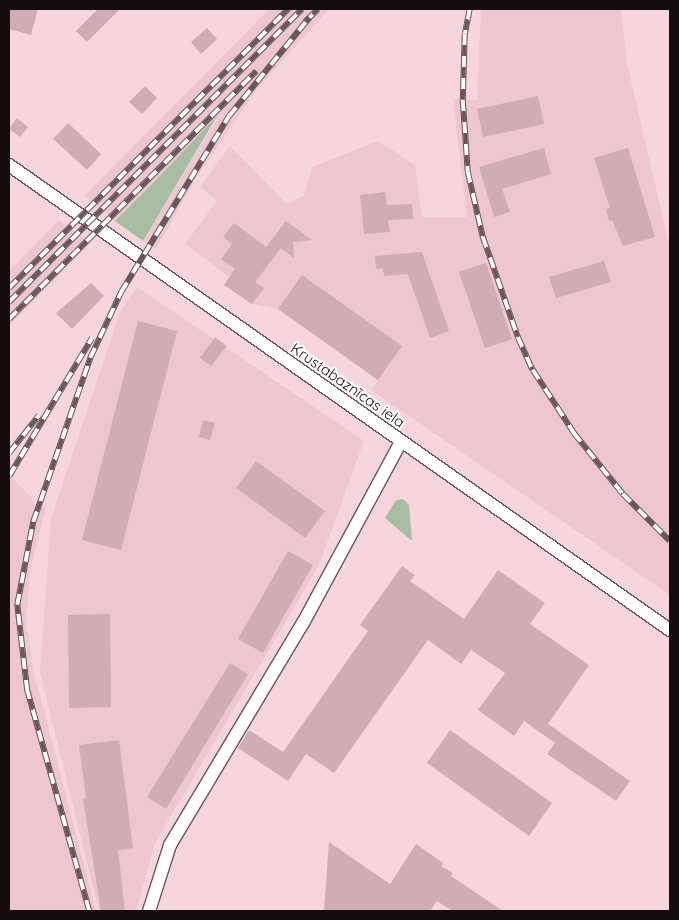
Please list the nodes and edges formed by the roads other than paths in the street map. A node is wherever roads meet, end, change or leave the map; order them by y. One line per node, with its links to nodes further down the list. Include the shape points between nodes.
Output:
1 (9, 165): 2 (street, Krustabaznīcas iela)
2 (400, 442): 3 (street, Krustabaznīcas iela); 4 (street, via 303,623 170,845)
3 (670, 630)
4 (149, 911)

